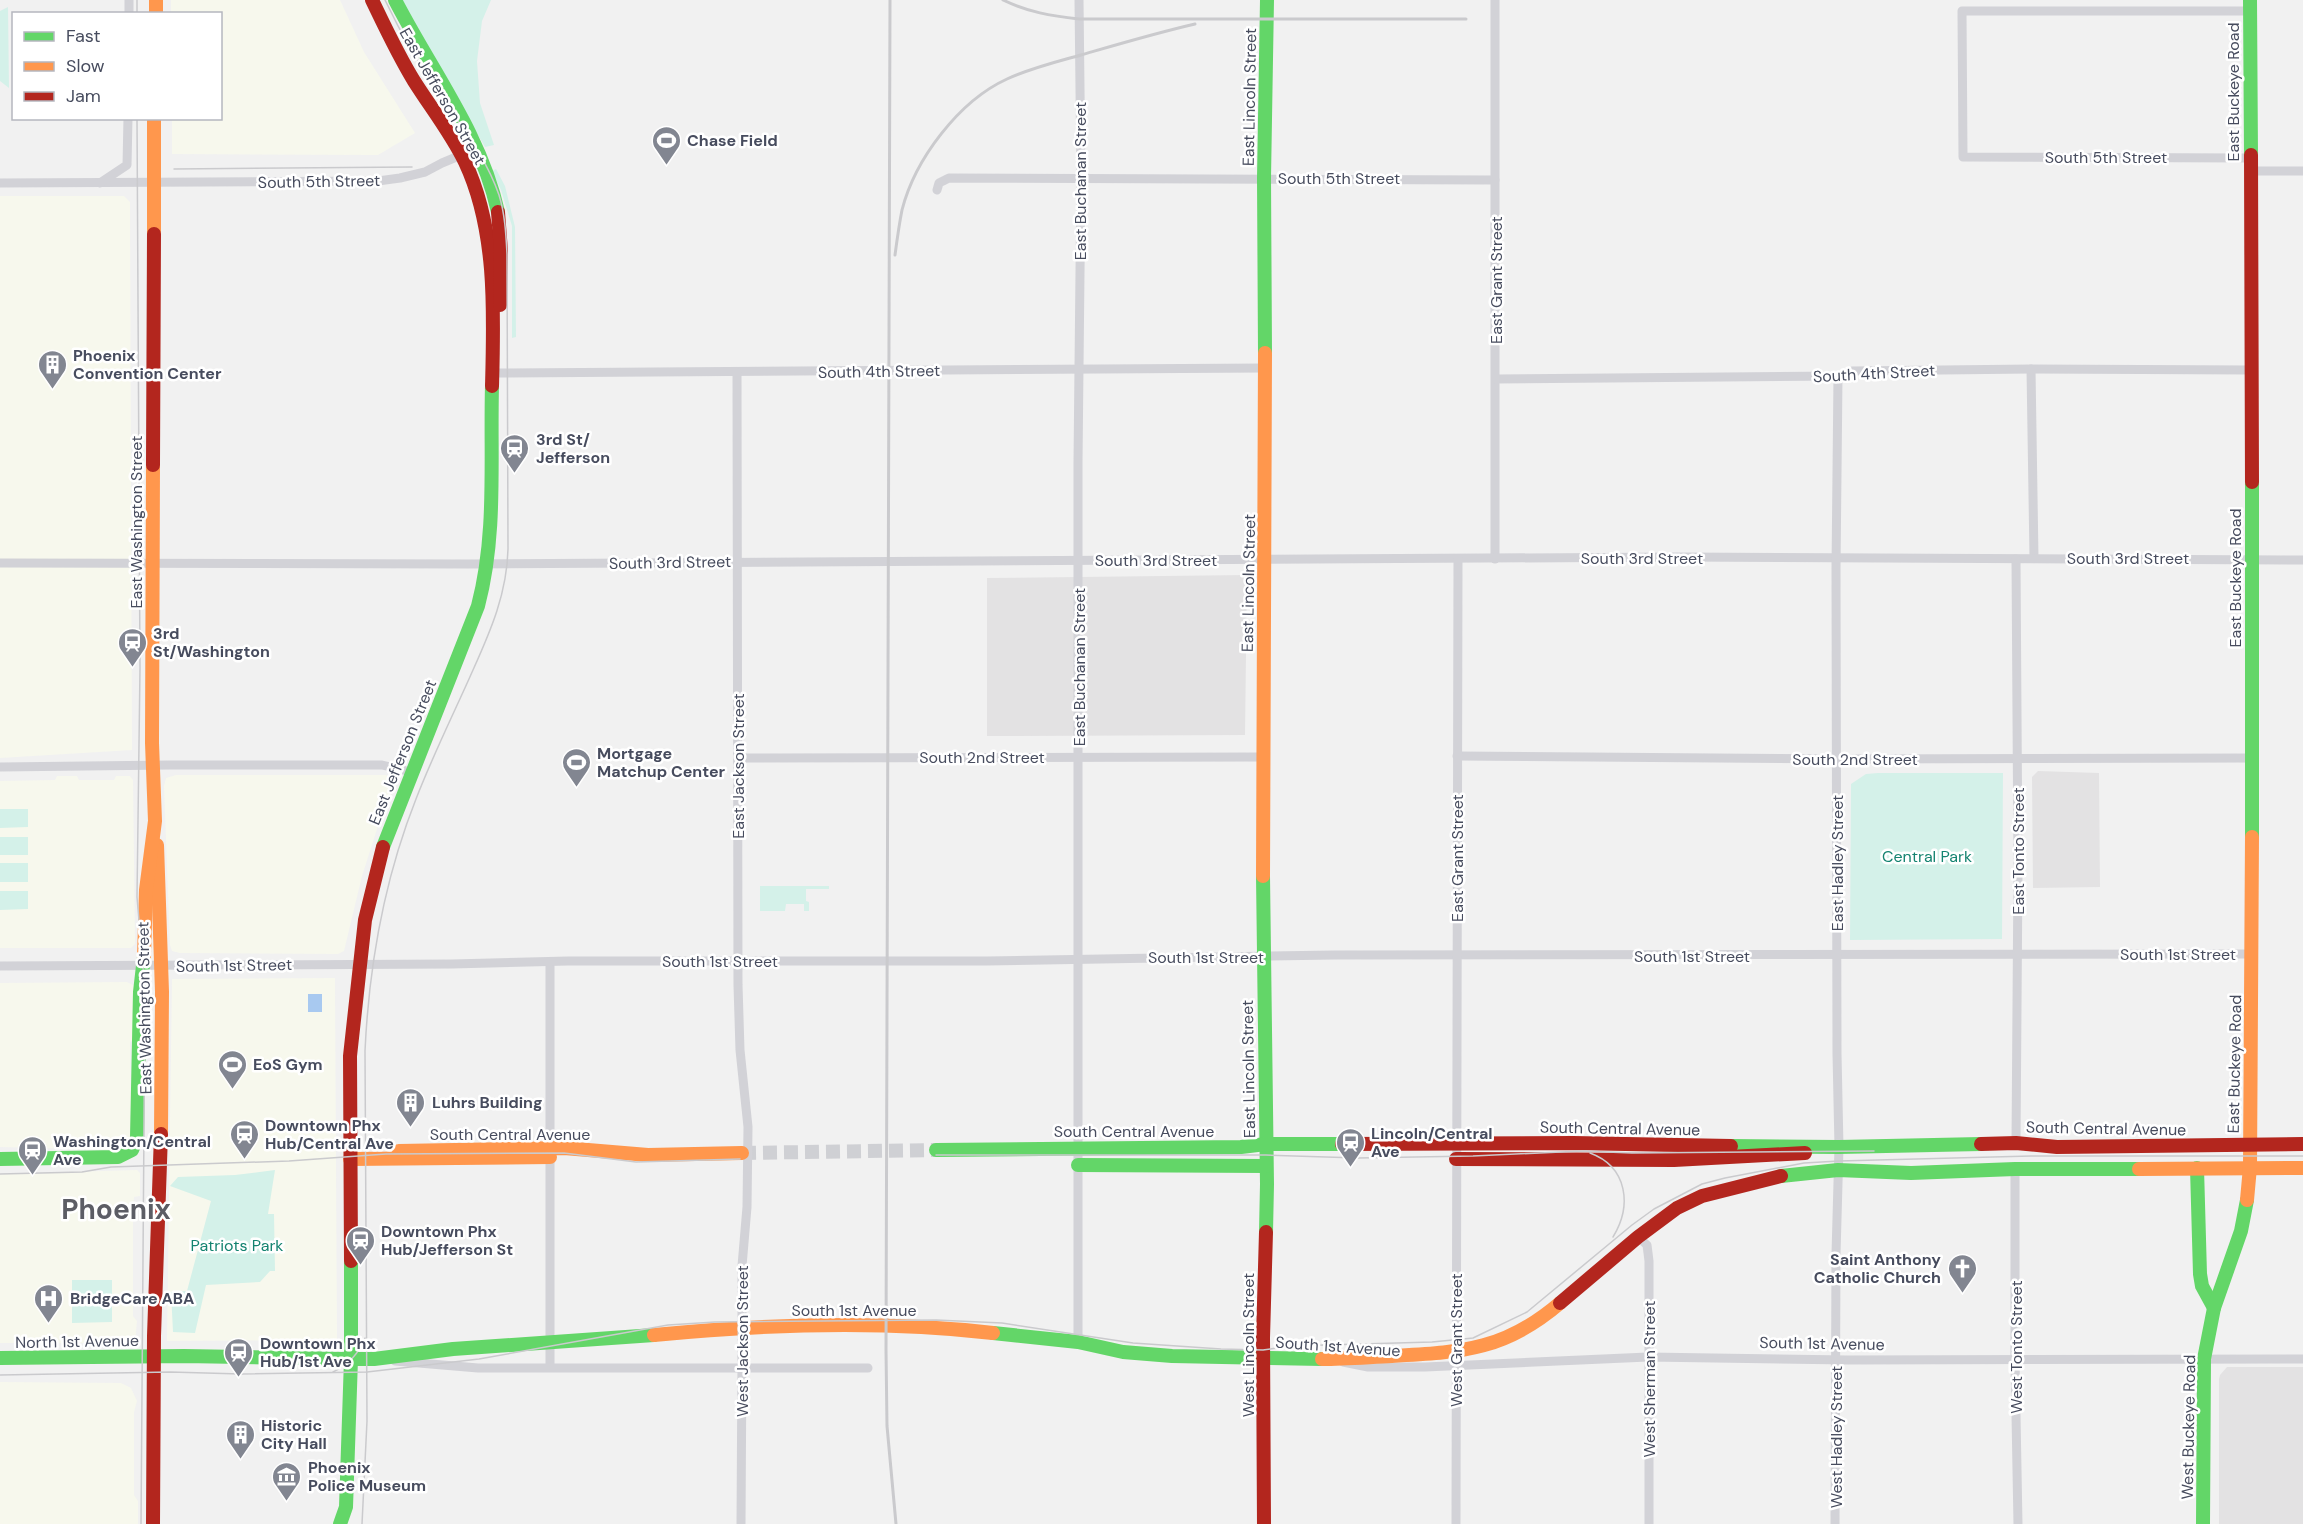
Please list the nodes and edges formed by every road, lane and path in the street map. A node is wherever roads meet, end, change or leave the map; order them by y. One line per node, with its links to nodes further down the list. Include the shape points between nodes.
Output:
1 (372, 0): 10 (main road, East Jefferson Street, via 412,78)
2 (395, 0): 9 (main road, East Jefferson Street)
3 (1079, 0): 13 (street, East Buchanan Street)
4 (1267, 0): 14 (main road, East Lincoln Street)
5 (1495, 0): 15 (street, East Grant Street)
6 (2250, 6): 11 (main road, East Buckeye Road); 11 (street, South 5th Street, via 1962,11 1963,157)
7 (128, 120): 17 (street, via 127,165)
8 (154, 120): 18 (main road, East Washington Street)
9 (478, 148): 10 (street, South 5th Street); 20 (main road, East Jefferson Street, via 499,217 502,252 500,311)
10 (462, 155): 18 (street, South 5th Street, via 425,172 378,181); 20 (main road, East Jefferson Street, via 487,238)
11 (2250, 165): 12 (street, South 5th Street); 24 (main road, East Buckeye Road)
12 (2303, 171)
13 (1082, 177): 14 (street, South 5th Street); 19 (street, South 5th Street, via 950,178 939,183); 22 (street, East Buchanan Street)
14 (1264, 178): 15 (street, South 5th Street); 21 (main road, East Lincoln Street)
15 (1495, 180): 28 (street, East Grant Street)
16 (0, 183): 17 (street, South 5th Street)
17 (100, 183): 18 (street, South 5th Street)
18 (153, 183): 40 (main road, East Washington Street)
19 (937, 190)
20 (493, 354): 25 (main road, East Jefferson Street)
21 (1265, 368): 22 (street, South 4th Street); 35 (main road, East Lincoln Street)
22 (1078, 369): 26 (street, South 4th Street); 34 (street, East Buchanan Street)
23 (2031, 369): 24 (street, South 4th Street); 27 (street, South 4th Street, via 1852,371); 30 (street)
24 (2251, 370): 33 (main road, East Buckeye Road)
25 (492, 373): 26 (street, South 4th Street); 41 (main road, East Jefferson Street)
26 (736, 373): 38 (street, East Jackson Street)
27 (1838, 376): 28 (street, South 4th Street); 29 (street, East Hadley Street)
28 (1496, 380): 31 (street, East Grant Street)
29 (1836, 558): 31 (street, South 3rd Street); 32 (street, South 3rd Street); 47 (street, East Hadley Street)
30 (2034, 558): 32 (street, South 3rd Street); 33 (street, South 3rd Street)
31 (1496, 559): 36 (street, South 3rd Street)
32 (2016, 559): 48 (street, East Tonto Street)
33 (2251, 559): 37 (street, South 3rd Street); 46 (main road, East Buckeye Road)
34 (1078, 560): 35 (street, South 3rd Street); 38 (street, South 3rd Street); 43 (street, East Buchanan Street)
35 (1264, 560): 36 (street, South 3rd Street); 44 (main road, East Lincoln Street)
36 (1458, 560): 42 (street, East Grant Street)
37 (2303, 560)
38 (738, 561): 41 (street, South 3rd Street); 45 (street, East Jackson Street)
39 (0, 563): 40 (street, South 3rd Street)
40 (152, 564): 41 (street, South 3rd Street); 49 (main road, East Washington Street)
41 (488, 564): 51 (main road, East Jefferson Street, via 478,606)
42 (1457, 756): 47 (street, South 2nd Street); 54 (street, East Grant Street)
43 (1079, 757): 44 (street, South 2nd Street); 45 (street, South 2nd Street); 58 (street, East Buchanan Street)
44 (1263, 757): 57 (main road, East Lincoln Street)
45 (738, 758): 59 (street, East Jackson Street)
46 (2253, 758): 48 (street, South 2nd Street); 53 (main road, East Buckeye Road)
47 (1837, 759): 48 (street, South 2nd Street); 55 (street, East Hadley Street)
48 (2018, 759): 56 (street, East Tonto Street)
49 (152, 765): 50 (street); 51 (street, via 382,765); 52 (main road, East Washington Street)
50 (0, 767)
51 (411, 772): 61 (main road, East Jefferson Street, via 386,836)
52 (155, 821): 63 (main road, via 147,874); 64 (main road, East Washington Street)
53 (2251, 954): 56 (street, South 1st Street); 74 (main road, East Buckeye Road)
54 (1456, 955): 55 (street, South 1st Street); 57 (street, South 1st Street); 70 (street, East Grant Street)
55 (1837, 955): 56 (street, South 1st Street); 68 (street, East Hadley Street)
56 (2018, 955): 65 (street, East Tonto Street)
57 (1263, 957): 58 (street, South 1st Street); 66 (main road, East Lincoln Street)
58 (1079, 959): 59 (street, South 1st Street); 73 (street, East Buchanan Street)
59 (739, 960): 60 (street, South 1st Street); 72 (street, East Jackson Street, via 740,1050 748,1127)
60 (550, 962): 61 (street, South 1st Street); 71 (street)
61 (359, 964): 64 (street, South 1st Street); 76 (main road, East Jefferson Street, via 350,1056)
62 (0, 966): 63 (street, South 1st Street)
63 (143, 966): 64 (street, South 1st Street); 75 (main road, via 138,1131 132,1150 118,1157)
64 (161, 966): 86 (main road, East Washington Street, via 162,1096)
65 (2016, 1143): 68 (main road, South Central Avenue); 74 (main road, South Central Avenue)
66 (1266, 1144): 70 (main road, South Central Avenue); 73 (main road, South Central Avenue); 77 (main road, East Lincoln Street)
67 (2303, 1144): 74 (main road, South Central Avenue)
68 (1839, 1147): 70 (main road, South Central Avenue, via 1573,1143); 81 (street, East Hadley Street)
69 (936, 1150): 73 (main road, South Central Avenue)
70 (1456, 1154): 93 (street, West Grant Street)
71 (550, 1155): 72 (main road, South Central Avenue); 76 (main road, South Central Avenue, via 453,1153); 85 (street)
72 (745, 1156): 100 (street, West Jackson Street, bridge)
73 (1078, 1156): 77 (main road); 84 (street, East Buchanan Street)
74 (2250, 1156): 78 (main road, South Central Avenue); 79 (main road, South Central Avenue); 83 (main road, West Buckeye Road, via 2241,1231)
75 (0, 1159)
76 (350, 1159): 90 (main road, East Jefferson Street)
77 (1266, 1166): 89 (main road, West Lincoln Street)
78 (2197, 1168): 80 (main road, South Central Avenue); 83 (main road, via 2200,1274)
79 (2303, 1168)
80 (2015, 1169): 81 (main road, South Central Avenue, via 1911,1173); 97 (street, West Tonto Street)
81 (1838, 1170): 82 (main road, South Central Avenue, via 1778,1176 1702,1196 1677,1208); 96 (street, West Hadley Street)
82 (1638, 1237): 87 (street, West Sherman Street, via 1647,1245 1649,1261); 93 (main road, South Central Avenue, via 1528,1327)
83 (2214, 1308): 94 (main road, West Buckeye Road)
84 (1078, 1342): 85 (main road, South 1st Avenue, via 923,1326 783,1326); 89 (main road, South 1st Avenue, via 1133,1353)
85 (550, 1344): 91 (main road, South 1st Avenue, via 453,1349); 98 (street)
86 (154, 1357): 88 (main road, North 1st Avenue); 90 (main road, South 1st Avenue); 102 (main road, East Washington Street)
87 (1648, 1357): 93 (street, South 1st Avenue); 96 (street, South 1st Avenue); 108 (street, West Sherman Street)
88 (0, 1358)
89 (1263, 1358): 92 (main road, South 1st Avenue); 106 (main road, West Lincoln Street)
90 (351, 1359): 91 (main road, South 1st Avenue); 101 (main road, East Jefferson Street)
91 (374, 1359): 98 (street, South 1st Avenue, via 478,1368)
92 (1328, 1359): 93 (main road, South Central Avenue)
93 (1456, 1359): 107 (street, West Grant Street)
94 (2204, 1359): 95 (street, South 1st Avenue); 97 (street, South 1st Avenue); 111 (main road, West Buckeye Road)
95 (2303, 1359)
96 (1836, 1360): 97 (street, South 1st Avenue); 109 (street, West Hadley Street)
97 (2015, 1360): 110 (street, West Tonto Street)
98 (550, 1367): 100 (street, South 1st Avenue)
99 (868, 1368): 100 (street, South 1st Avenue)
100 (742, 1369): 105 (street, West Jackson Street)
101 (346, 1507): 103 (main road); 104 (main road)
102 (153, 1524)
103 (340, 1524)
104 (352, 1524)
105 (741, 1524)
106 (1264, 1524)
107 (1456, 1524)
108 (1649, 1524)
109 (1835, 1524)
110 (2018, 1524)
111 (2203, 1524)

